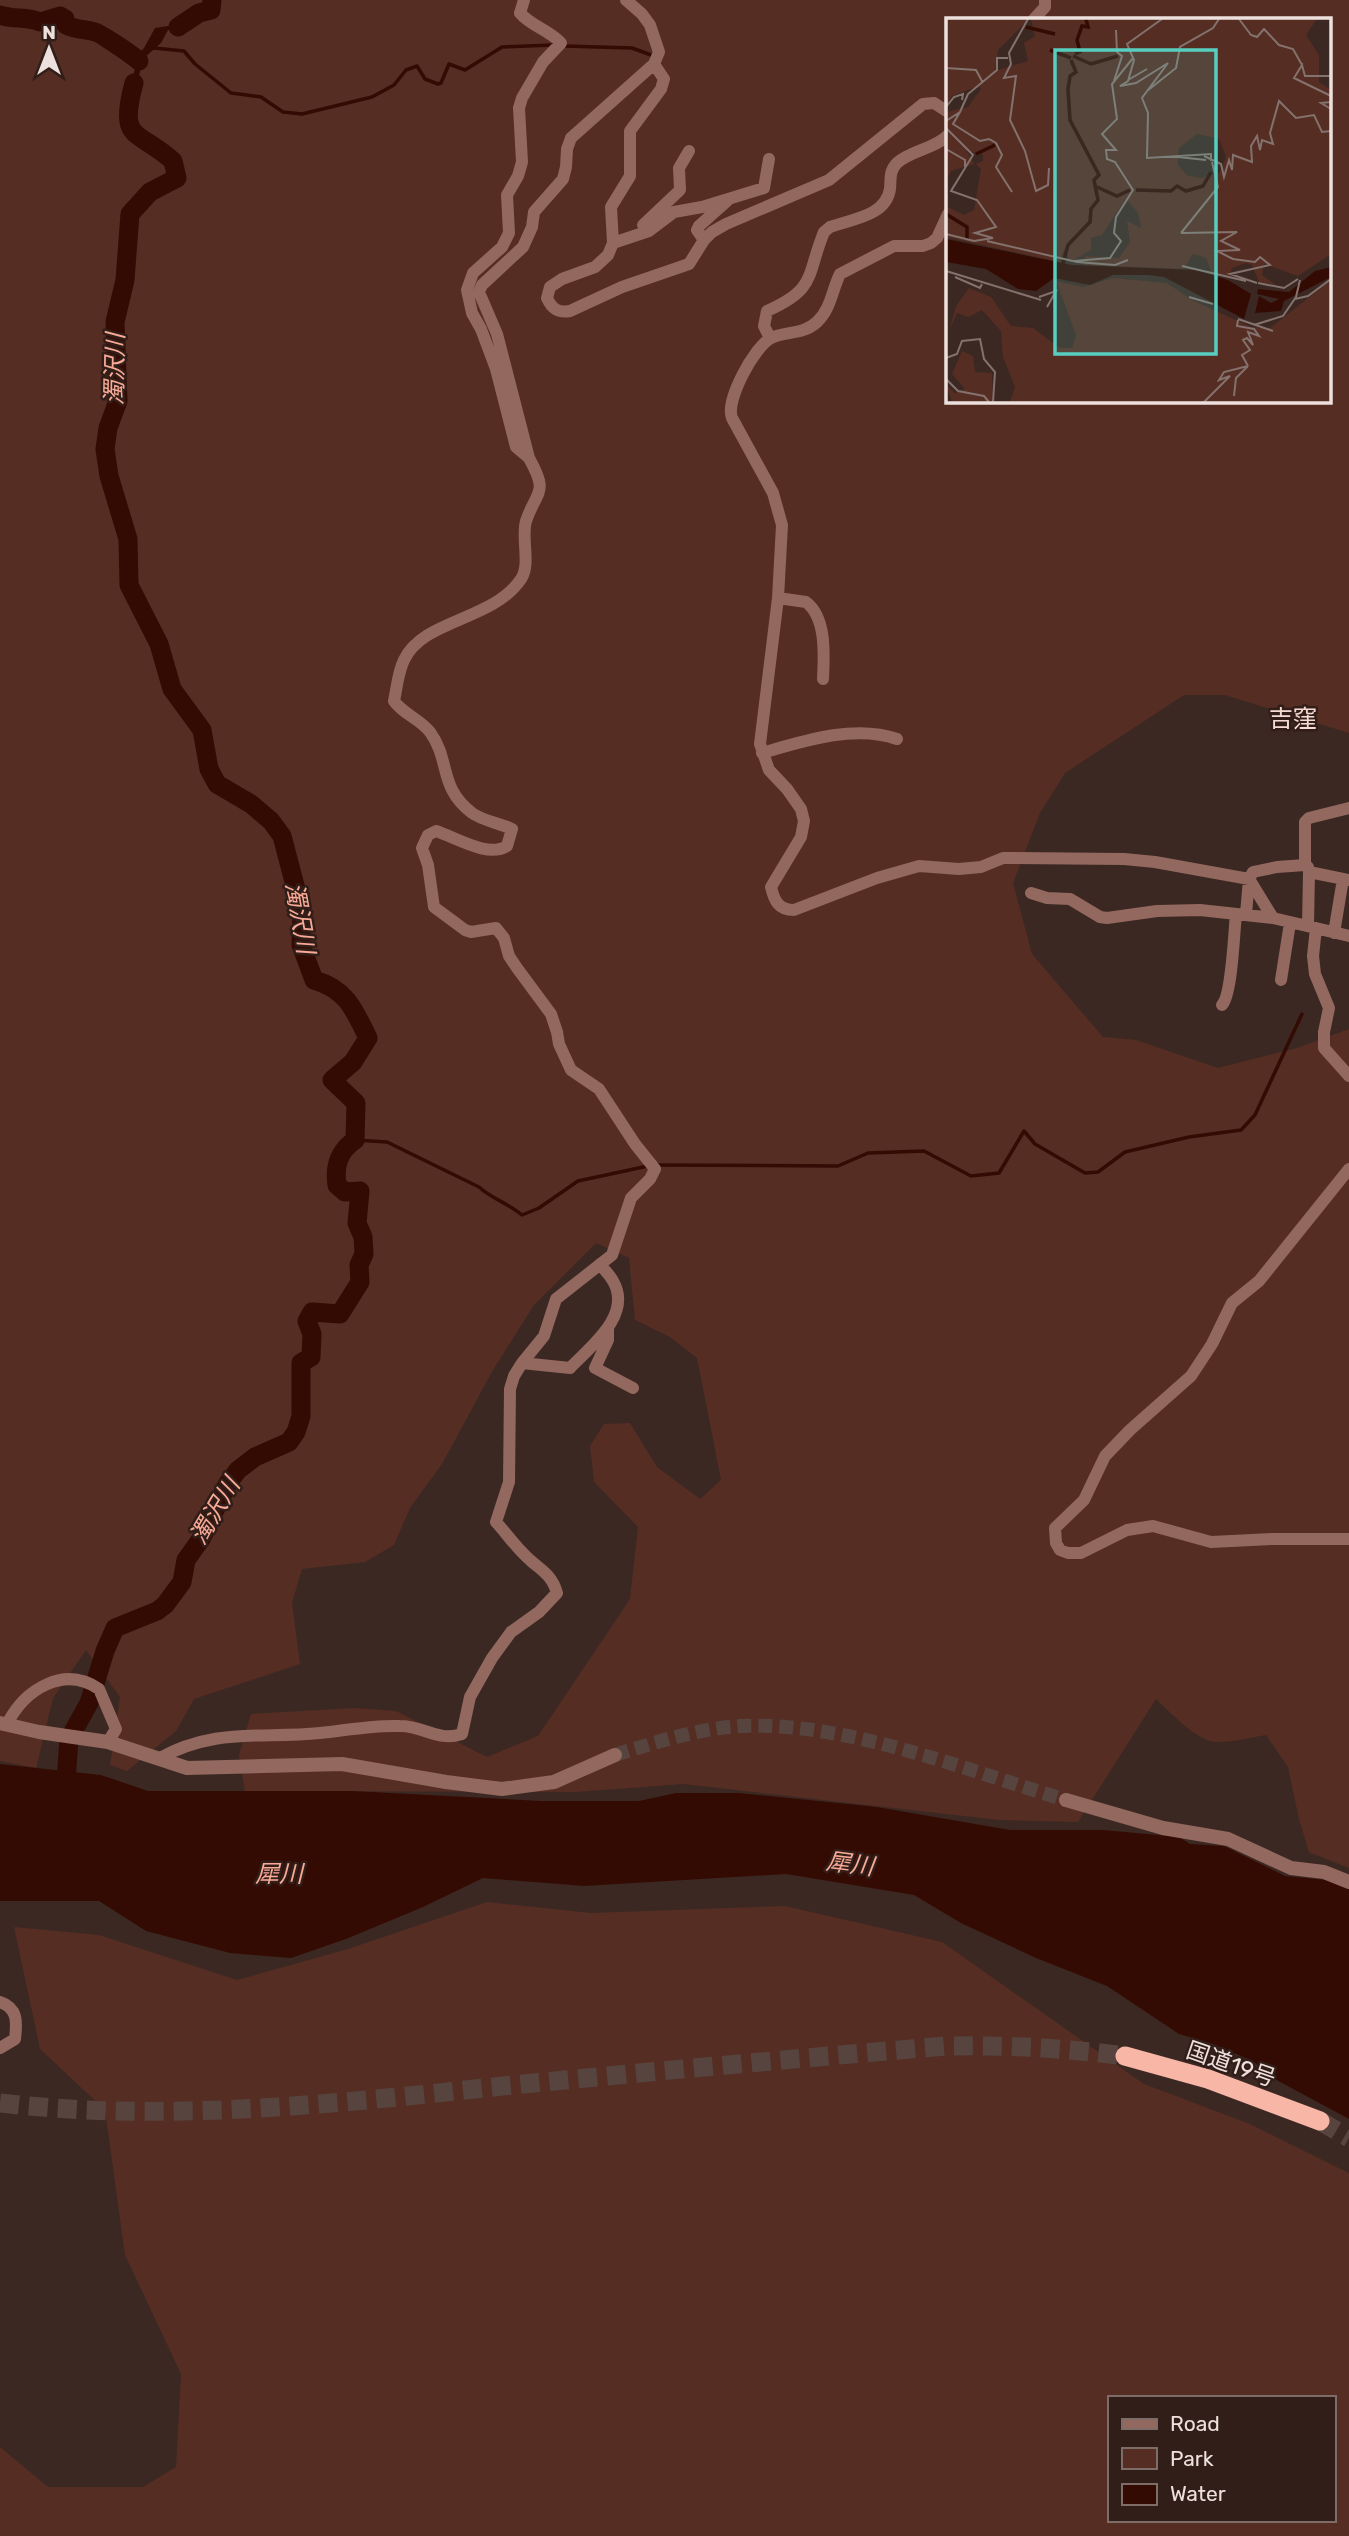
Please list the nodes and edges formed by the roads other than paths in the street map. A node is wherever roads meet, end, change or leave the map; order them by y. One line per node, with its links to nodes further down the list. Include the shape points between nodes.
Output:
1 (524, 0): 15 (street, via 520,13 526,20 561,43 543,62 519,108 522,162 507,195 509,233 502,247 473,273 467,290 496,369 516,447)
2 (626, 0): 5 (street, via 650,25 659,52)
3 (1045, 0): 4 (street)
4 (1035, 18)
5 (654, 64): 13 (street, via 664,79 629,134 631,176 611,207); 15 (street, via 571,138 563,179 534,212 523,247 479,292 497,334)
6 (946, 111): 12 (street, via 934,103 923,104 829,180 726,223)
7 (946, 137): 14 (street, via 898,162 882,206 824,232 803,288 767,311 764,326)
8 (689, 151): 13 (street, via 679,168 677,195 646,224)
9 (769, 159): 10 (street, via 764,188)
10 (730, 198): 12 (street, via 699,226); 13 (street, via 674,212 649,230)
11 (946, 218): 14 (street, via 931,243 894,246 841,274 828,308 816,323 803,331)
12 (704, 240): 13 (street, via 693,260 680,268 570,311 555,310 547,298 550,287 603,261)
13 (613, 243)
14 (770, 338): 16 (street, via 754,354 729,411 779,507)
15 (529, 458): 35 (street, via 538,475 540,494 526,522 521,579 497,604 452,621 416,644 401,667 394,701 436,743 454,796 472,813 512,829 507,846 495,851 436,831 428,835 422,848 434,907 465,930 496,928 501,933 517,968 551,1014 571,1070 599,1089 654,1166 650,1179 631,1198 612,1255)
16 (778, 598): 17 (street, via 806,602 814,612 820,626); 19 (street, via 761,727)
17 (823, 679)
18 (897, 739): 19 (street, via 881,733 820,737)
19 (762, 753): 22 (street, via 769,770 801,809 804,821 801,837 771,887 776,902 788,910 919,866 981,867 1003,858 1124,859)
20 (1349, 808): 21 (street, via 1305,822)
21 (1307, 869): 22 (street, via 1263,870 1253,872); 23 (street); 28 (street)
22 (1249, 879): 25 (street); 26 (street)
23 (1346, 879): 29 (street)
24 (1031, 893): 25 (street, via 1070,898 1107,918 1157,911)
25 (1241, 914): 26 (street); 32 (street, via 1230,986)
26 (1273, 918): 27 (street)
27 (1290, 923): 28 (street); 31 (street)
28 (1312, 927): 29 (street); 33 (street, via 1315,974 1329,1008 1324,1048)
29 (1334, 933): 30 (street)
30 (1349, 936)
31 (1281, 979)
32 (1222, 1005)
33 (1349, 1076)
34 (1349, 1169): 39 (street, via 1259,1281 1232,1303 1191,1376 1105,1456 1084,1500 1055,1528 1056,1543 1068,1553 1081,1553 1127,1530 1153,1526 1211,1542)
35 (600, 1264): 36 (street, via 617,1291); 37 (street, via 555,1299 544,1336)
36 (608, 1328): 37 (street, via 570,1367); 38 (street, via 608,1340 595,1367)
37 (522, 1363): 43 (street, via 510,1389 509,1482 496,1522 546,1571 557,1593 511,1632 492,1658 471,1697 462,1734 443,1738 408,1726 375,1725 319,1733 246,1734 190,1745)
38 (633, 1388)
39 (1349, 1539)
40 (3, 1723): 41 (street); 41 (street, via 43,1685 79,1679 99,1689 116,1730)
41 (108, 1742): 43 (street)
42 (615, 1755): 43 (street, via 554,1782 502,1789 342,1764 187,1768)
43 (158, 1759)
44 (1066, 1800): 45 (street, via 1163,1828 1228,1839 1291,1868 1324,1872)
45 (1349, 1882)
46 (0, 2002): 47 (street, via 15,2013 17,2025 15,2039)
47 (0, 2048)
48 (1125, 2056): 49 (highway, 国道19号, via 1208,2079)
49 (1320, 2121)

